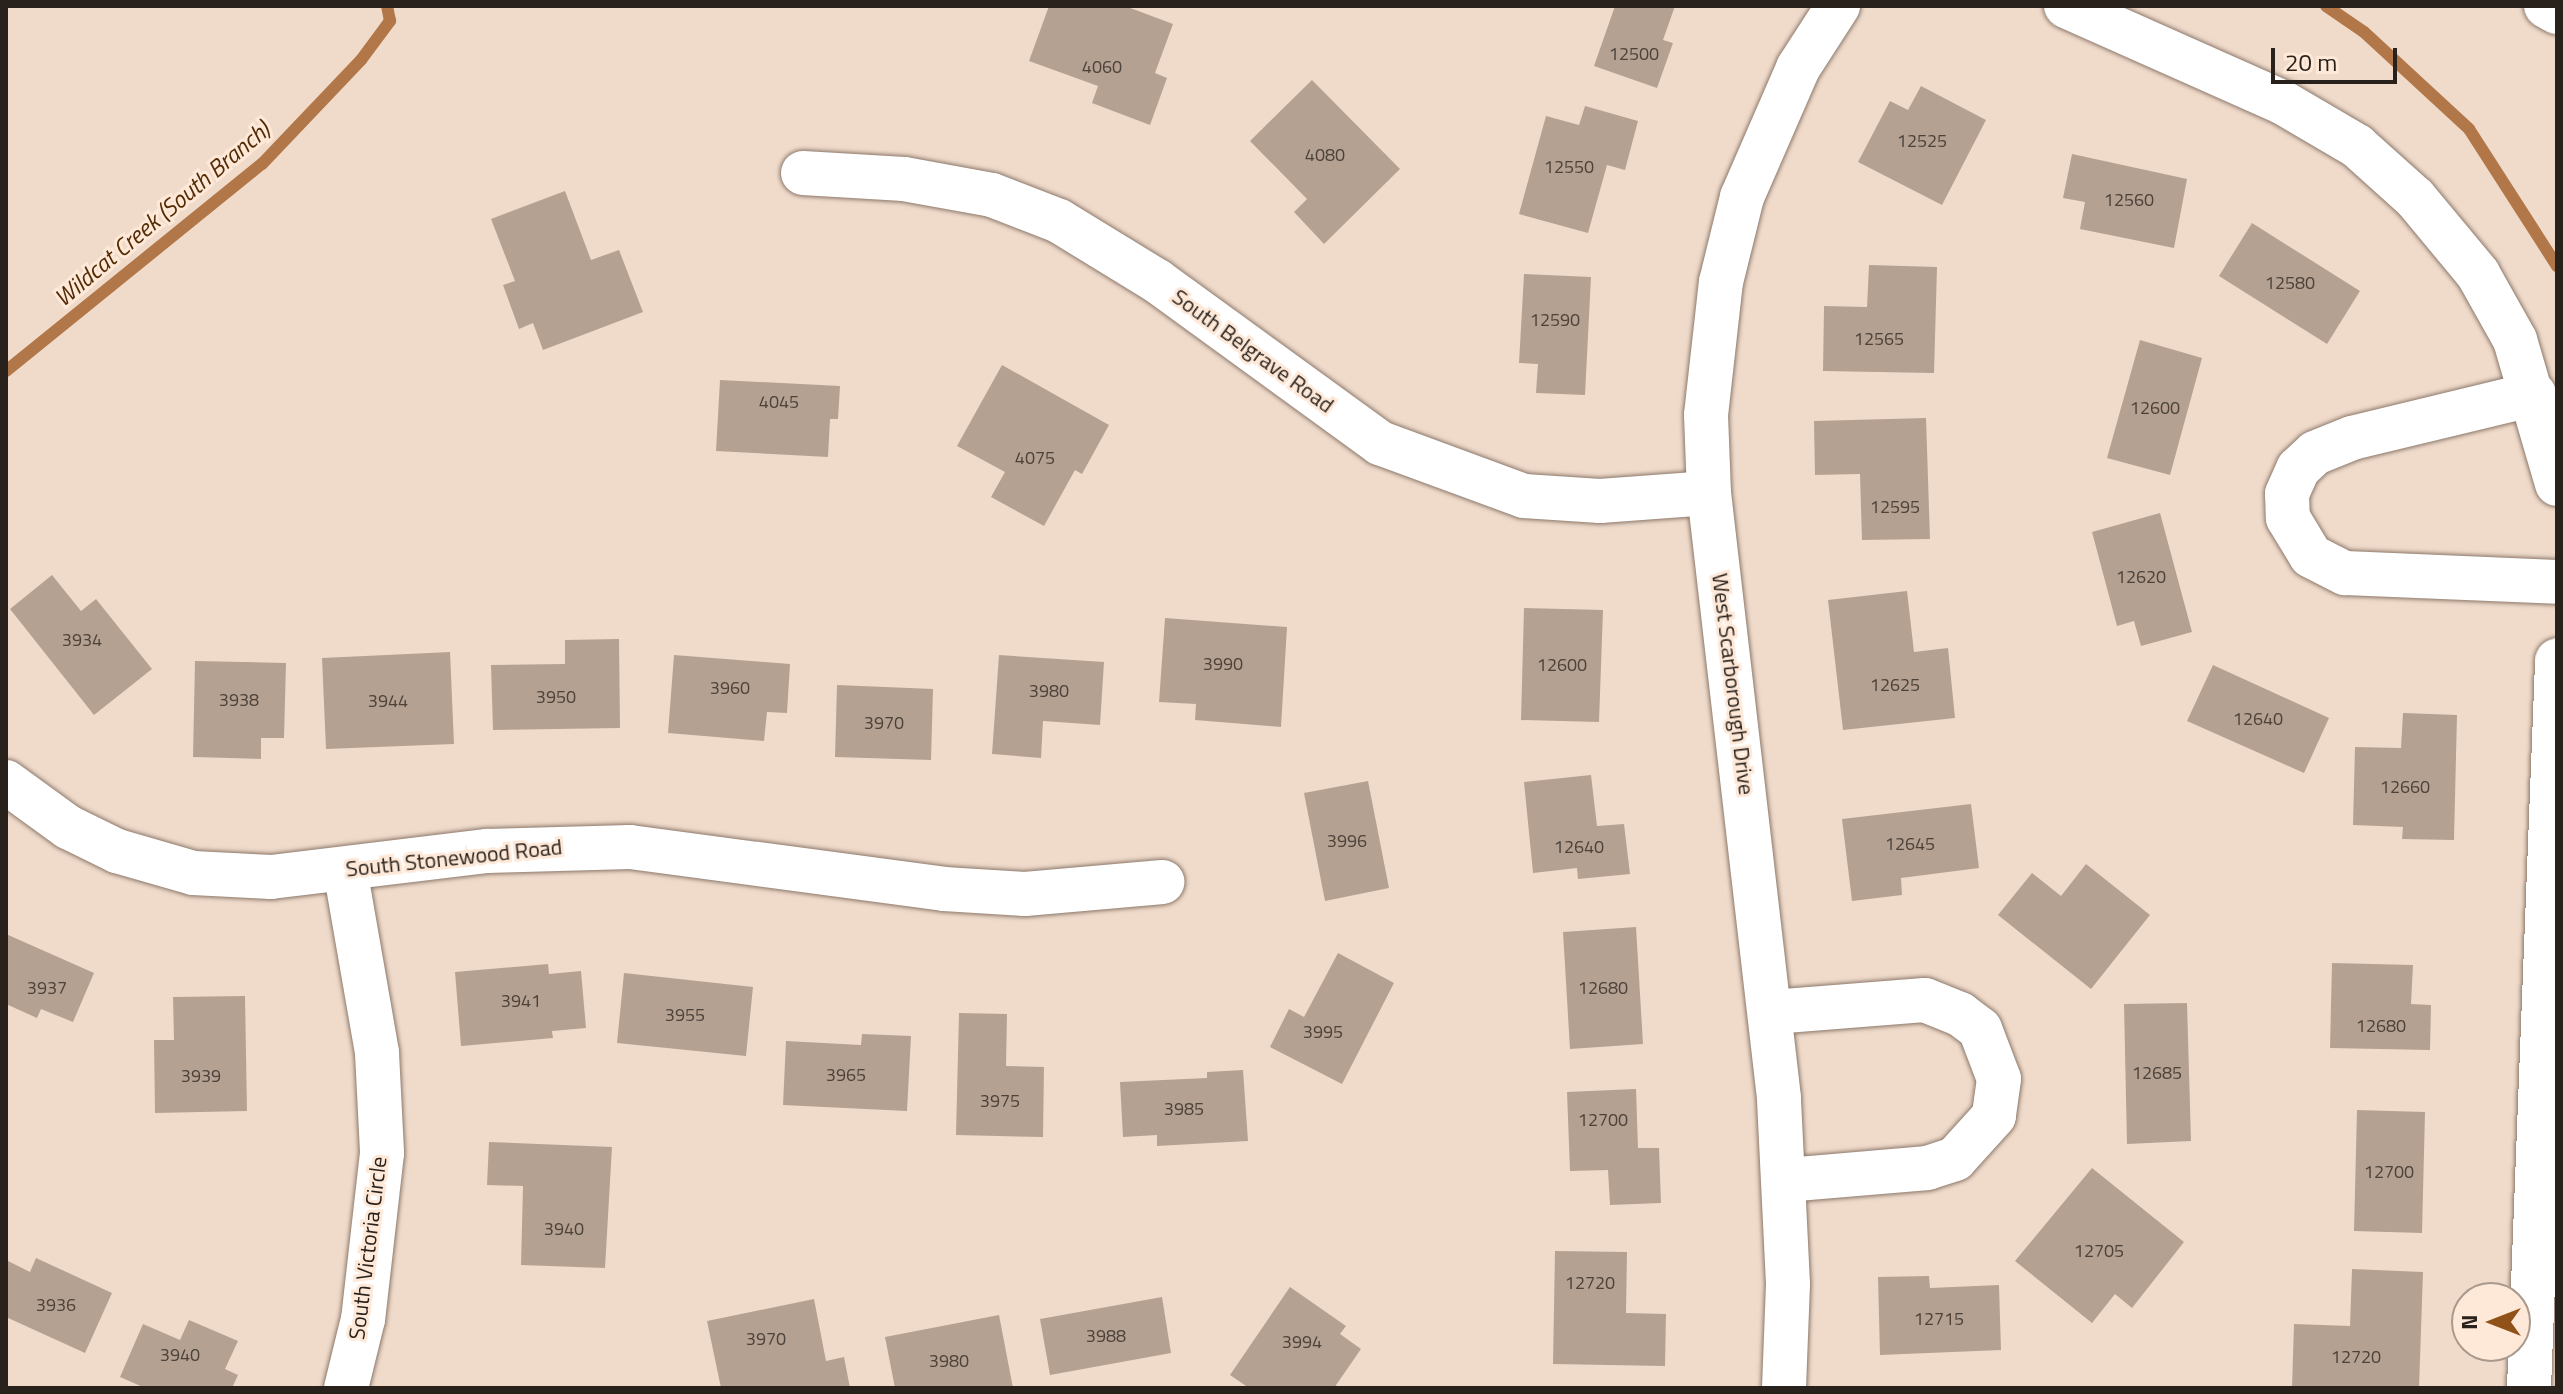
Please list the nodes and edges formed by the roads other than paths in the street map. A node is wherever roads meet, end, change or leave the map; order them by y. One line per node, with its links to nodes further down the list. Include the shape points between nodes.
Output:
1 (1838, 6): 8 (street, West Scarborough Drive, via 1798,68 1742,197 1709,363)
2 (2066, 6): 6 (street, via 2282,102 2357,146 2415,198 2478,274 2515,340)
3 (2546, 6): 4 (street)
4 (2557, 12)
5 (803, 173): 8 (street, South Belgrave Road, via 904,179 992,195 1059,221 1157,281 1380,443 1524,496 1600,501)
6 (2534, 394): 7 (street); 9 (street, via 2352,438 2315,453 2298,469 2287,494 2288,518 2311,556 2345,573)
7 (2557, 484)
8 (1709, 493): 14 (street, West Scarborough Drive)
9 (2557, 582)
10 (2557, 661): 18 (street)
11 (6, 782): 12 (street, South Stonewood Road, via 68,827 156,865 271,877)
12 (345, 869): 13 (street, South Stonewood Road, via 487,851 630,847 944,889 1025,894); 16 (street, South Victoria Circle, via 377,1053 382,1153 363,1319)
13 (1162, 882)
14 (1772, 1012): 15 (street, West Scarborough Drive); 15 (street, via 1925,1000 1980,1029 1999,1079 1994,1116 1955,1159 1928,1168)
15 (1784, 1180): 17 (street, West Scarborough Drive)
16 (346, 1388)
17 (1784, 1388)
18 (2529, 1388)

